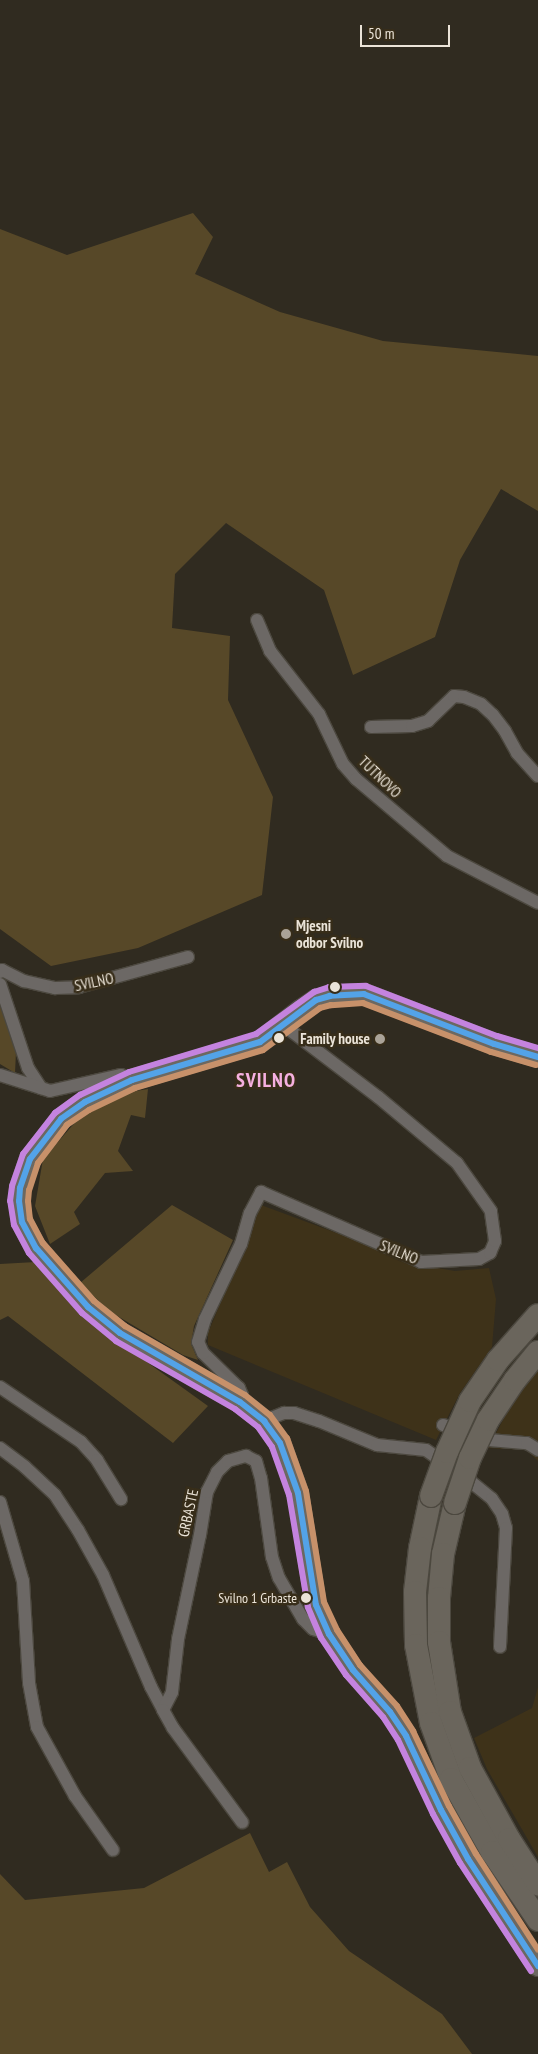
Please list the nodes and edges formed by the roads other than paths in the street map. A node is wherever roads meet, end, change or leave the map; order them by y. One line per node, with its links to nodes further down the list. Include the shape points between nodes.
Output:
1 (257, 620): 4 (street, TUTNOVO, via 270,651 319,714 343,764 356,779 447,856)
2 (371, 727): 3 (street, via 412,726 428,720 454,696 464,697 481,704 493,714 517,753)
3 (538, 776)
4 (538, 903)
5 (188, 957): 6 (street, SVILNO, via 79,987 55,988)
6 (0, 972)
7 (0, 984): 12 (street, via 28,1068)
8 (282, 1024): 9 (main road, SVILNO, via 316,1000 364,994 494,1044); 11 (main road, SVILNO, via 266,1038 245,1048); 16 (street, SVILNO, via 378,1097 457,1163 491,1211 495,1241 490,1253 479,1259 421,1262 261,1192 198,1342 203,1354 239,1388)
9 (538, 1057)
10 (0, 1075): 12 (street, SVILNO)
11 (132, 1080): 12 (street, SVILNO, via 121,1075 50,1091); 16 (main road, SVILNO, via 86,1102 61,1119 42,1142 30,1159 20,1188 22,1222 36,1248 88,1307 120,1333)
12 (41, 1088)
13 (538, 1315): 29 (highway, bridge, via 498,1360 470,1401 447,1452 431,1496 415,1592 416,1646 431,1723 451,1779 492,1852)
14 (538, 1352): 28 (highway, bridge, via 488,1420 470,1458 443,1554 439,1598 439,1642 450,1712 470,1768)
15 (0, 1387): 21 (street, via 81,1442 97,1460)
16 (240, 1402): 17 (main road, SVILNO)
17 (264, 1421): 23 (main road, SVILNO, via 280,1443 292,1469 316,1605); 24 (street, via 284,1413 294,1413 377,1445 426,1450 492,1499 506,1528)
18 (443, 1424): 20 (street, via 489,1440 527,1443)
19 (0, 1448): 25 (street, via 55,1495 78,1530 104,1575)
20 (538, 1450)
21 (121, 1498)
22 (0, 1502): 27 (street, via 23,1581 29,1683 37,1727 75,1796)
23 (329, 1634): 25 (street, GRBASTE, via 314,1629 303,1619 279,1578 272,1557 256,1462 246,1456 228,1462 217,1472 206,1492 178,1639 172,1692); 30 (main road, SVILNO, via 353,1670 390,1712 406,1736 468,1859)
24 (500, 1647)
25 (163, 1710): 26 (street)
26 (242, 1822)
27 (113, 1850)
28 (538, 1884)
29 (538, 1920)
30 (538, 1966)

